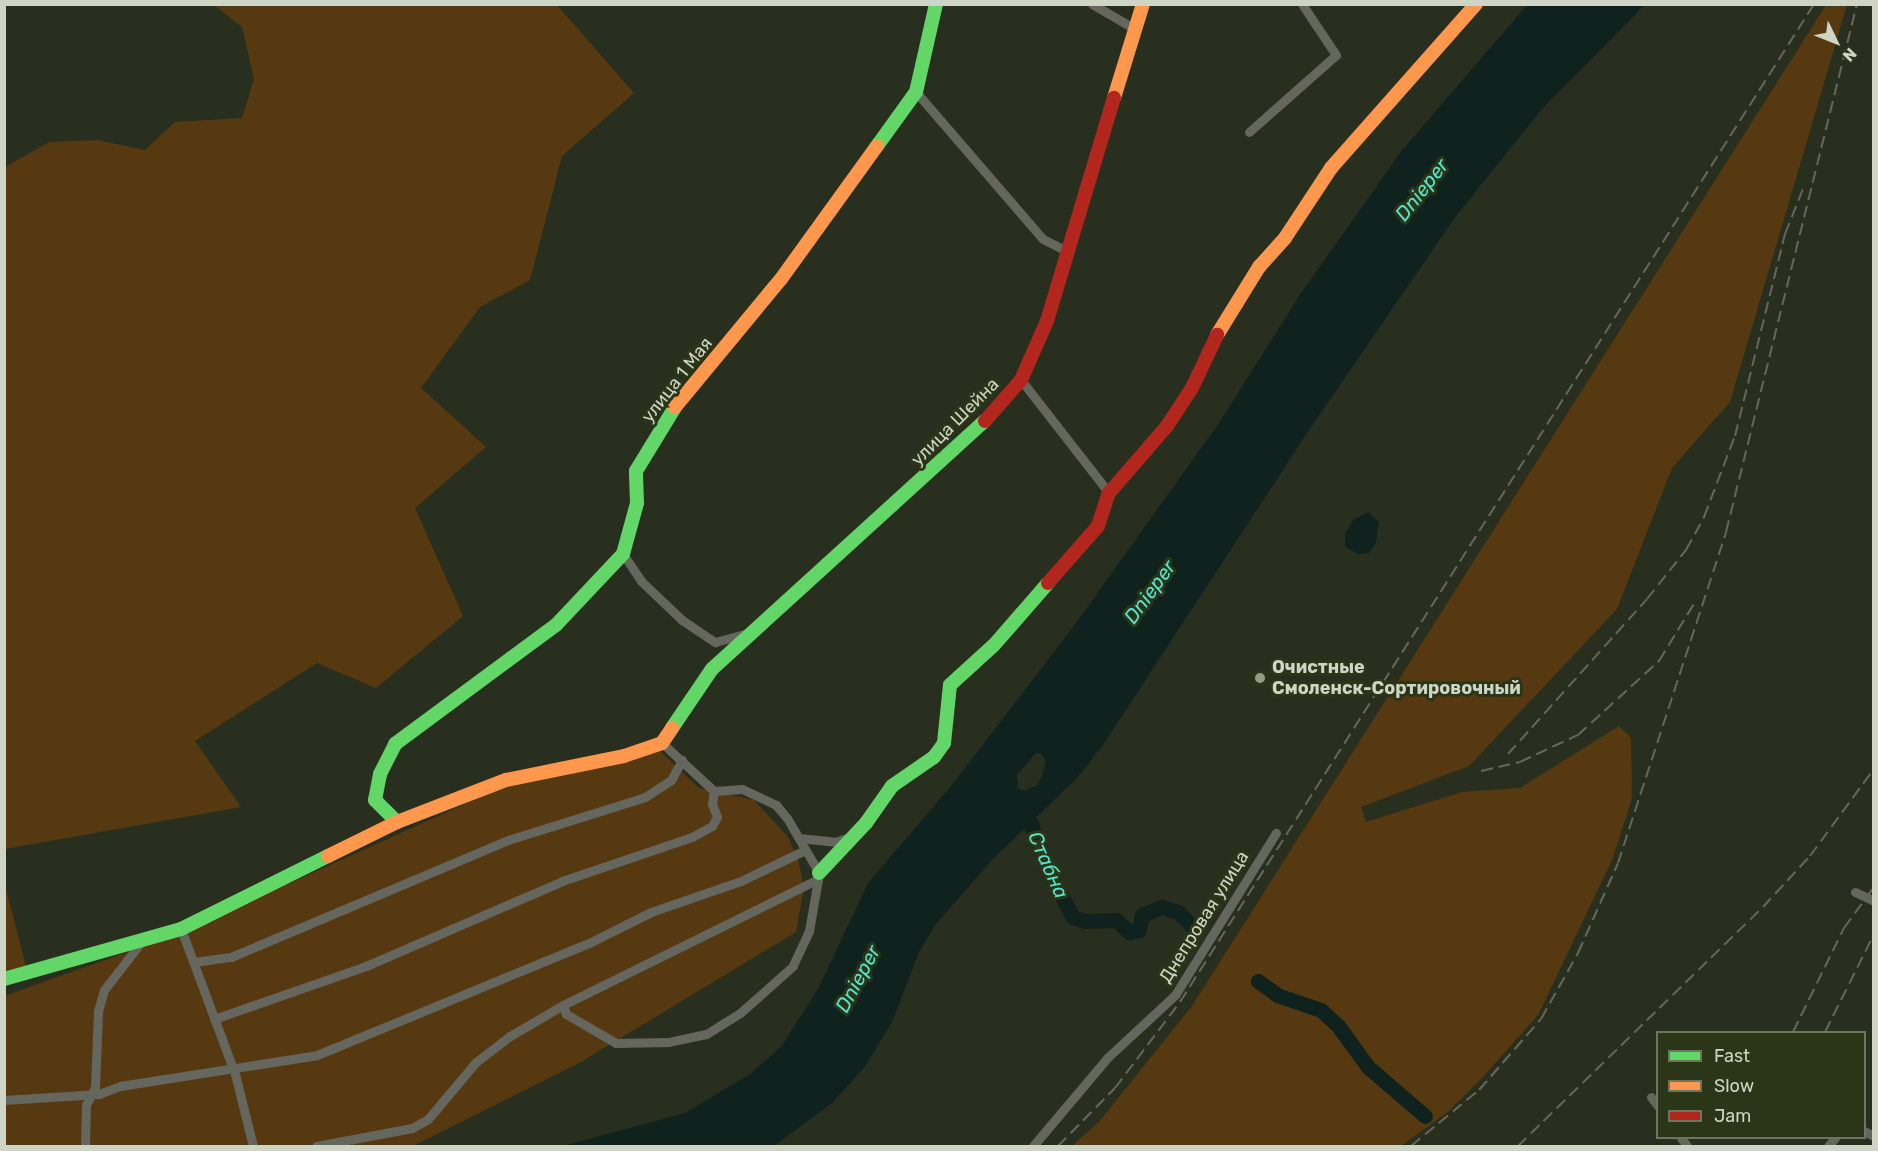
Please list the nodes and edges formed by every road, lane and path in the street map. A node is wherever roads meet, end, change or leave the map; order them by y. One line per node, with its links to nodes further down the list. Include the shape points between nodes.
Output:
1 (936, 4): 7 (street, улица 1 Мая)
2 (1092, 4): 6 (street)
3 (1143, 4): 6 (street, улица Шейна)
4 (1302, 4): 8 (street, via 1336,55)
5 (1476, 4): 11 (street, via 1331,168 1285,238 1253,276 1167,426)
6 (1135, 29): 9 (street, улица Шейна)
7 (916, 92): 9 (street, via 1043,239); 12 (street, улица 1 Мая, via 781,279 664,421 636,471 637,503)
8 (1249, 132)
9 (1068, 252): 10 (street, улица Шейна, via 1047,321)
10 (1021, 380): 11 (street); 13 (street, улица Шейна, via 977,430)
11 (1109, 493): 19 (street, via 1098,526 994,645 950,685 944,743 934,757 892,786)
12 (623, 555): 13 (street, via 641,581 682,621 715,642); 17 (street, улица 1 Мая, via 556,625 396,744 380,774 375,800)
13 (749, 633): 14 (street, улица Шейна, via 712,669)
14 (662, 743): 15 (street); 17 (street, via 624,756 506,780)
15 (682, 760): 16 (street, via 694,776); 27 (street, via 671,780 645,797 507,840 231,957)
16 (714, 791): 20 (street, via 742,789 776,805); 30 (street, via 717,817 712,826 692,837 562,881 366,966)
17 (397, 822): 25 (street)
18 (1276, 833): 39 (street, Днепровая улица, via 1174,995 1107,1058)
19 (854, 835): 20 (street, via 835,842); 22 (street)
20 (798, 838): 21 (street)
21 (806, 850): 22 (street); 31 (street, via 741,881 651,912 589,943 317,1055)
22 (819, 876): 29 (street); 29 (street, via 810,931 793,966 740,1013 706,1034 669,1042 616,1043 566,1014)
23 (1855, 892): 24 (street)
24 (1874, 902)
25 (181, 929): 26 (street); 27 (street)
26 (142, 941): 28 (street); 32 (street, via 104,990)
27 (194, 962): 30 (street)
28 (4, 979)
29 (563, 1005): 38 (street, via 510,1036 476,1062 428,1119 412,1128)
30 (214, 1019): 31 (street)
31 (233, 1068): 32 (street, via 120,1086); 37 (street)
32 (91, 1095): 34 (street); 36 (street, via 86,1105)
33 (1651, 1097): 35 (street)
34 (4, 1100)
35 (1656, 1103)
36 (85, 1146)
37 (253, 1146)
38 (316, 1146)
39 (1033, 1146)

